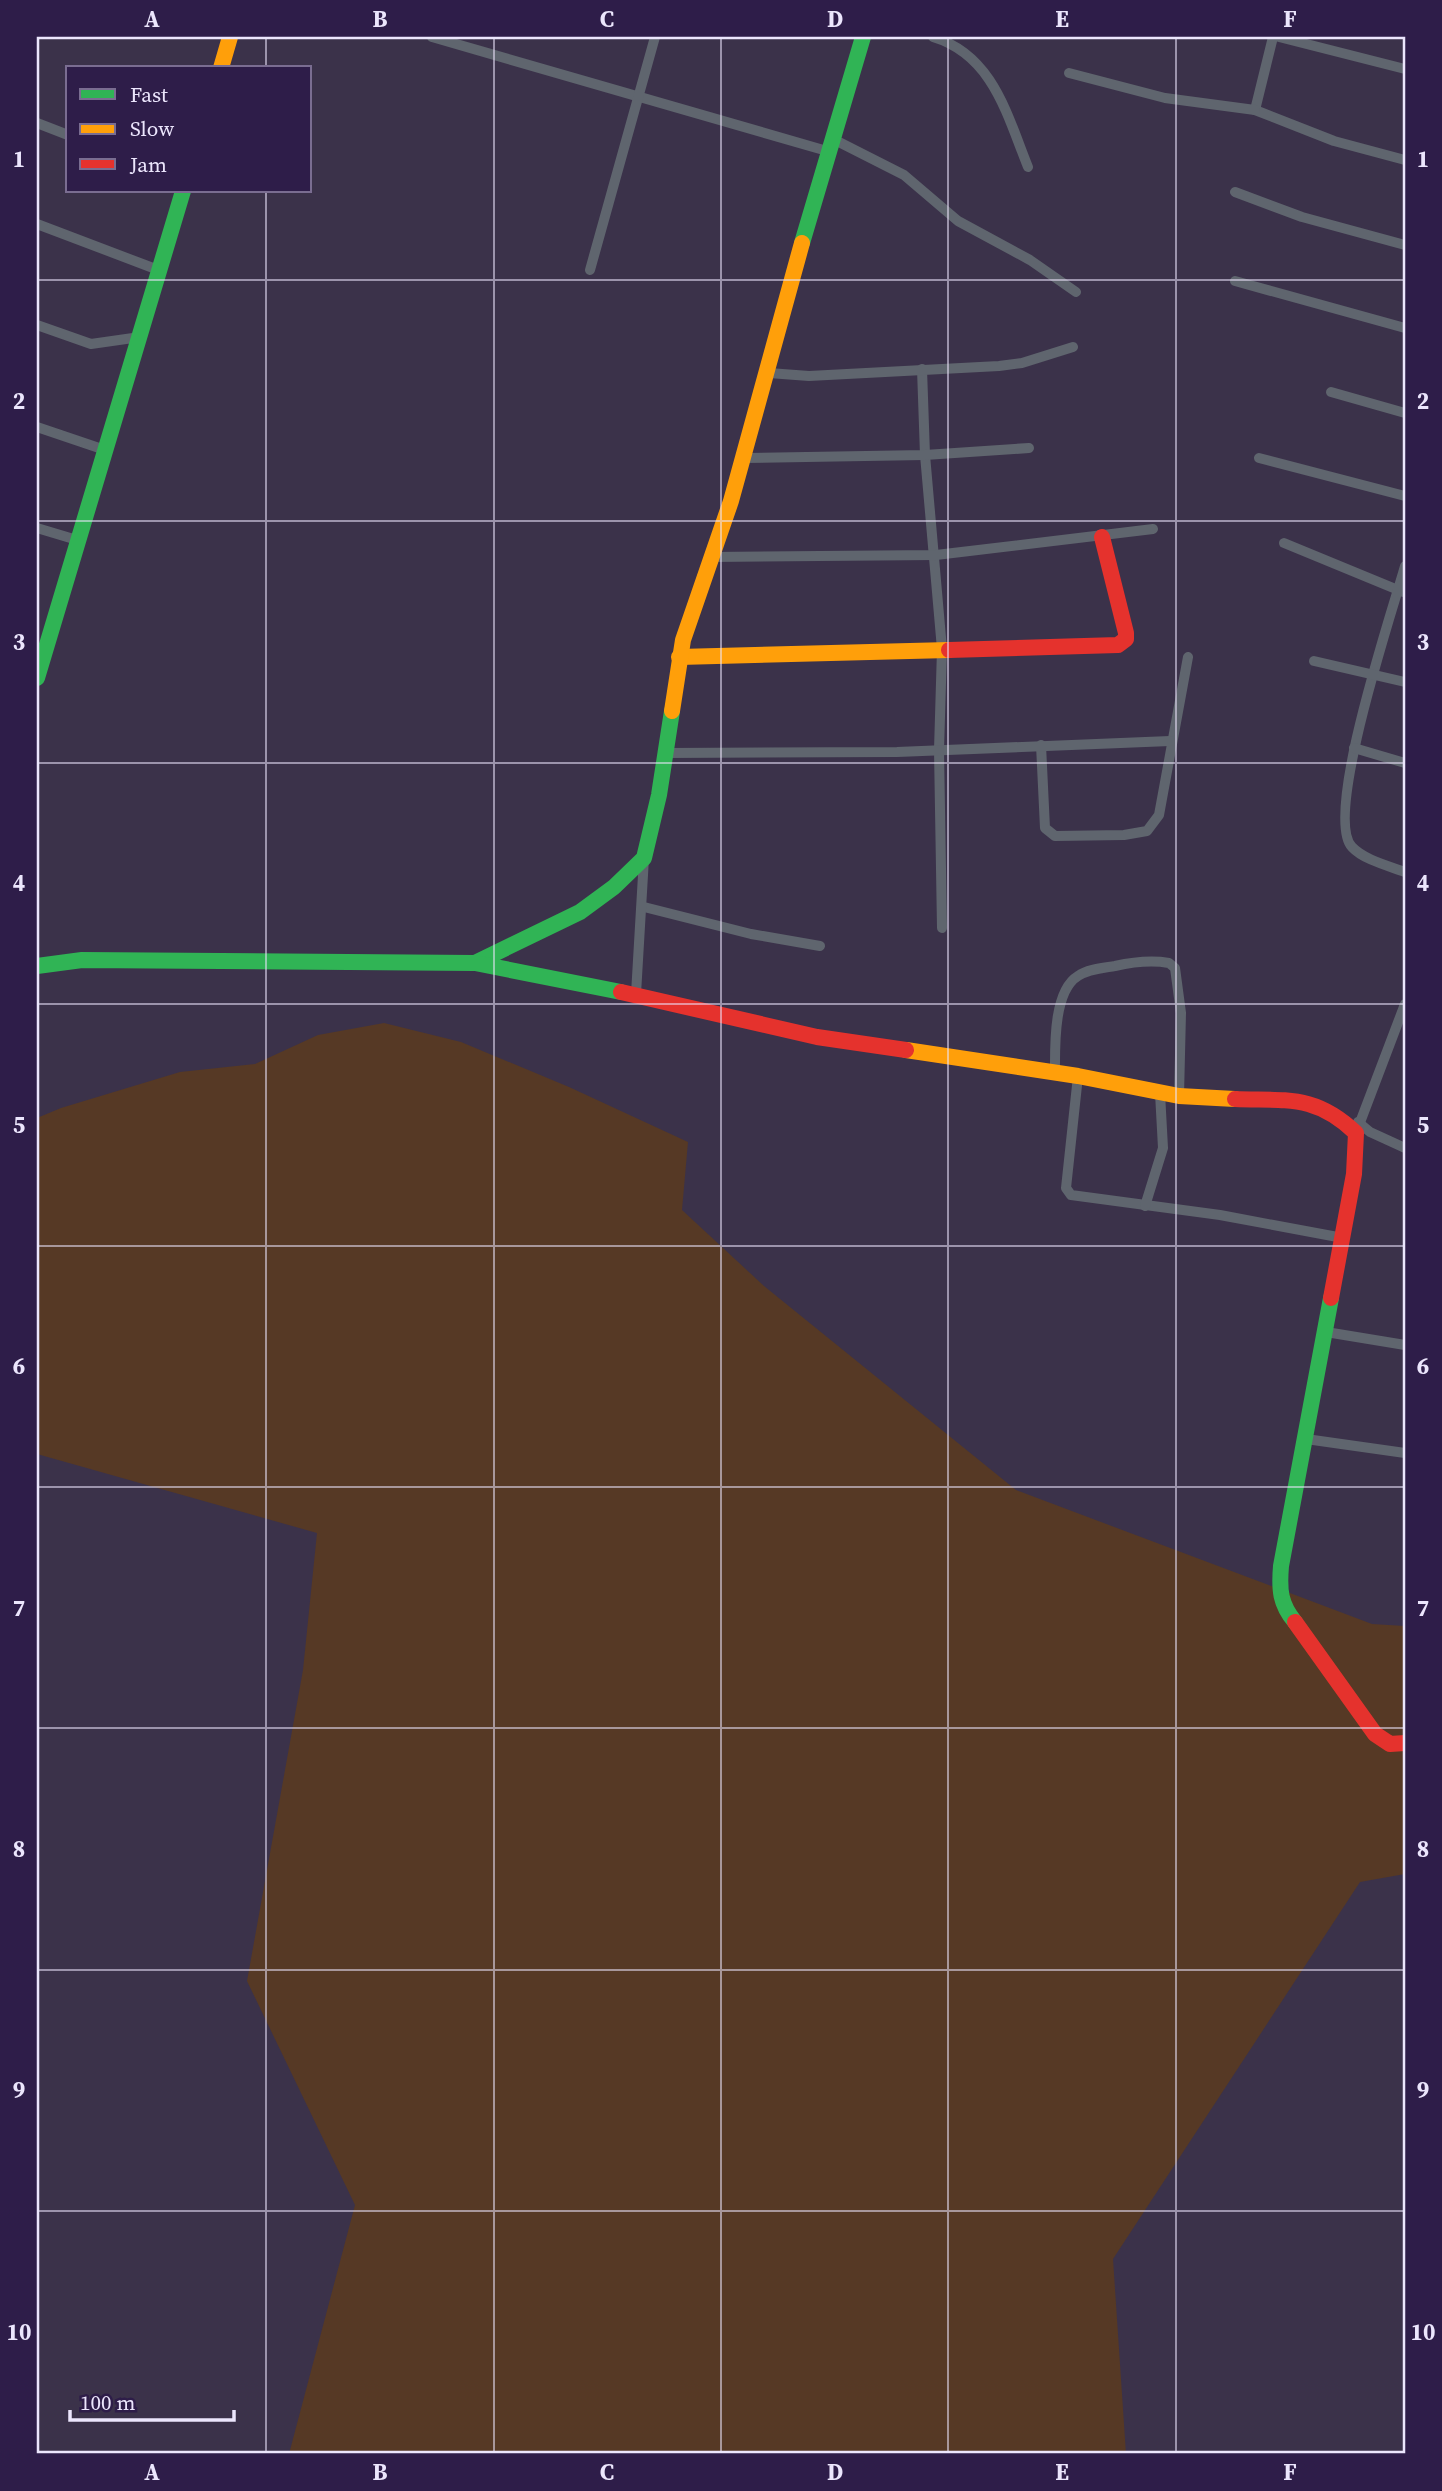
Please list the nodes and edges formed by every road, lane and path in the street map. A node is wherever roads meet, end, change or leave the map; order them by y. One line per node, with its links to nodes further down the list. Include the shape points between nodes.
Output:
1 (228, 37): 8 (street)
2 (432, 37): 11 (street)
3 (655, 37): 11 (street)
4 (863, 37): 15 (street)
5 (933, 37): 17 (street, via 962,48 977,60 998,94)
6 (1273, 37): 12 (street)
7 (1279, 37): 9 (street)
8 (221, 66)
9 (1405, 69)
10 (1069, 73): 12 (street, via 1165,99)
11 (638, 98): 15 (street); 22 (street)
12 (1255, 110): 16 (street, via 1334,141)
13 (37, 123): 14 (street)
14 (66, 134)
15 (829, 144): 25 (street, via 904,175 958,221 1030,260); 31 (street)
16 (1405, 160)
17 (1028, 167)
18 (183, 192): 23 (street)
19 (1235, 192): 21 (street, via 1302,217)
20 (37, 224): 23 (street)
21 (1405, 245)
22 (590, 270)
23 (161, 271): 28 (street)
24 (1236, 281): 27 (street)
25 (1076, 292)
26 (37, 325): 28 (street, via 91,344)
27 (1405, 328)
28 (140, 337): 36 (street)
29 (1073, 347): 30 (street, via 1022,363)
30 (922, 369): 31 (street, via 808,376); 37 (street)
31 (769, 373): 38 (street)
32 (1331, 392): 33 (street)
33 (1405, 413)
34 (37, 427): 36 (street)
35 (1029, 448): 37 (street)
36 (105, 450): 44 (street)
37 (925, 455): 38 (street); 46 (street)
38 (744, 458): 47 (street)
39 (1259, 458): 40 (street)
40 (1405, 496)
41 (37, 528): 44 (street)
42 (1153, 529): 43 (street)
43 (1102, 537): 46 (street); 50 (street, via 1127,626 1126,639 1118,645)
44 (77, 540): 55 (street)
45 (1284, 543): 49 (street)
46 (936, 555): 47 (street); 50 (street)
47 (711, 557): 51 (street)
48 (1405, 566): 49 (street)
49 (1402, 592): 54 (street)
50 (942, 649): 51 (street); 60 (street)
51 (679, 657): 61 (street)
52 (1188, 657): 57 (street)
53 (1314, 661): 54 (street)
54 (1374, 673): 56 (street); 59 (street)
55 (37, 678)
56 (1405, 681)
57 (1170, 741): 58 (street); 58 (street, via 1154,825 1124,835 1049,833 1045,828)
58 (1041, 745): 60 (street)
59 (1354, 748): 62 (street); 64 (street, via 1346,797 1348,840 1365,856)
60 (939, 750): 61 (street); 66 (street)
61 (666, 753): 63 (street)
62 (1405, 763)
63 (644, 858): 65 (street); 68 (street, via 580,912)
64 (1405, 872)
65 (644, 907): 67 (street); 70 (street)
66 (942, 928)
67 (820, 946)
68 (475, 963): 69 (street, via 82,960); 70 (street)
69 (37, 966)
70 (636, 994): 72 (street, via 817,1037)
71 (1404, 1010): 76 (street)
72 (1055, 1073): 73 (street); 75 (street, via 1055,1036 1067,985 1078,975 1100,968 1169,962 1175,968 1181,1013)
73 (1078, 1076): 74 (street); 78 (street, via 1066,1188 1078,1198)
74 (1160, 1093): 75 (street); 78 (street, via 1163,1149)
75 (1179, 1096): 76 (street, via 1309,1102)
76 (1357, 1127): 77 (street); 79 (street)
77 (1405, 1148)
78 (1145, 1206): 79 (street)
79 (1343, 1238): 80 (street)
80 (1326, 1332): 81 (street); 82 (street)
81 (1405, 1345)
82 (1306, 1439): 83 (street); 84 (street, via 1281,1566 1280,1601 1375,1734 1390,1744)
83 (1405, 1453)
84 (1405, 1743)

